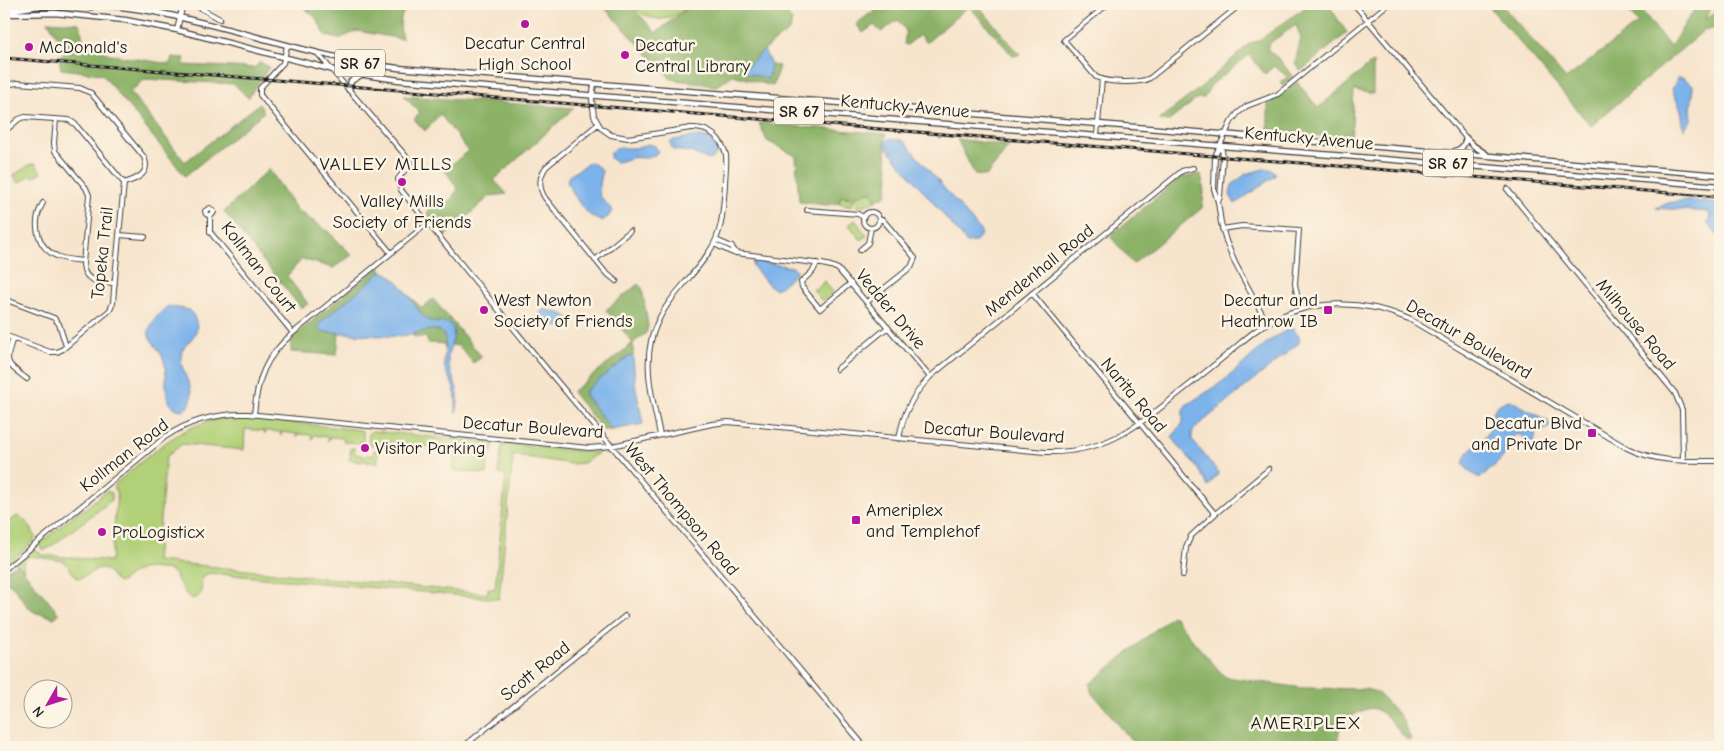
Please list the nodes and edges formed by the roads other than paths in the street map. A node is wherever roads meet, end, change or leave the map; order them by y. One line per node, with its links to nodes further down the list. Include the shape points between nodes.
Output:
1 (18, 4): 9 (main road); 10 (main road)
2 (96, 4): 10 (main road, Kentucky Avenue, via 91,7 31,6); 11 (main road, Kentucky Avenue / SR 67)
3 (183, 4): 11 (street)
4 (193, 4): 12 (street)
5 (1108, 4): 20 (street, via 1064,40 1093,74)
6 (1241, 4): 20 (street, via 1147,79 1133,82)
7 (1354, 4): 13 (street)
8 (1388, 4): 13 (street)
9 (4, 9)
10 (6, 14): 14 (main road, Kentucky Avenue / SR 67, via 87,15)
11 (180, 18): 14 (street); 15 (main road, Kentucky Avenue / SR 67)
12 (220, 19)
13 (1368, 20): 29 (street, via 1278,94 1238,113); 31 (street)
14 (177, 30): 17 (main road, Kentucky Avenue / SR 67)
15 (287, 46): 16 (main road, Kentucky Avenue / SR 67); 17 (street)
16 (318, 54): 18 (street, West Thompson Road); 21 (main road, Kentucky Avenue / SR 67, via 398,68)
17 (284, 58): 18 (main road, Kentucky Avenue / SR 67); 54 (street, via 259,92)
18 (331, 69): 19 (main road, Kentucky Avenue / SR 67); 23 (street, West Thompson Road)
19 (361, 75): 23 (main road, via 351,81); 24 (main road, Kentucky Avenue / SR 67)
20 (1102, 79): 27 (street)
21 (594, 84): 24 (street); 27 (main road, Kentucky Avenue / SR 67)
22 (4, 87): 37 (street, Topeka Trail, via 18,83 80,88 94,95 144,156 143,174)
23 (349, 90): 46 (street, West Thompson Road, via 410,162 398,182)
24 (593, 95): 26 (street, via 593,112); 30 (main road, Kentucky Avenue / SR 67)
25 (56, 119): 28 (street, via 23,118); 37 (street, via 75,124); 56 (street, via 55,151 89,195)
26 (598, 124): 52 (street, via 608,133 622,138 693,128 708,131 718,138 726,159 722,216); 55 (street, via 546,167 540,187 544,198)
27 (1098, 124): 29 (main road, Kentucky Avenue / SR 67); 30 (street)
28 (4, 132)
29 (1225, 134): 32 (street); 33 (main road, Kentucky Avenue / SR 67)
30 (1097, 135): 32 (main road, Kentucky Avenue / SR 67)
31 (1466, 138): 33 (main road, via 1461,149); 34 (main road)
32 (1221, 145): 38 (main road, Kentucky Avenue / SR 67); 40 (street, via 1223,156); 40 (street, via 1215,156 1214,189)
33 (1451, 152): 34 (main road, Kentucky Avenue / SR 67)
34 (1488, 155): 36 (main road, Kentucky Avenue / SR 67)
35 (1193, 168): 61 (street, Mendenhall Road, via 1182,171)
36 (1720, 175)
37 (124, 183): 50 (street, Topeka Trail)
38 (1720, 186)
39 (1507, 189): 79 (street, Milhouse Road, via 1677,395 1682,410)
40 (1218, 202): 48 (street)
41 (43, 203): 56 (street, via 37,224 43,245 58,257)
42 (806, 210): 44 (street)
43 (210, 216): 67 (street, Kollman Court, via 210,231)
44 (863, 217): 45 (street, via 874,212); 47 (street, via 864,224)
45 (880, 220): 47 (street, via 876,227); 63 (street, via 915,258 911,267)
46 (428, 223): 54 (street); 78 (street, West Thompson Road)
47 (870, 228): 53 (street, via 868,243)
48 (1222, 230): 64 (street, via 1242,226 1299,230 1295,278); 65 (street, via 1232,258)
49 (630, 231): 55 (street)
50 (119, 235): 51 (street); 59 (street, Topeka Trail)
51 (145, 237)
52 (715, 242): 57 (street, Vedder Drive, via 732,247 736,252); 76 (street, via 668,302 652,338 649,375)
53 (860, 250)
54 (391, 254): 67 (street)
55 (595, 260): 58 (street)
56 (83, 261): 59 (street, via 90,279)
57 (818, 263): 60 (street, Vedder Drive, via 838,269); 60 (street, via 801,282 820,309)
58 (616, 280)
59 (115, 283): 70 (street, Topeka Trail, via 110,309)
60 (851, 283): 63 (street, Vedder Drive)
61 (1032, 293): 72 (street, Mendenhall Road); 75 (street, Narita Road)
62 (4, 299): 70 (street, via 54,318)
63 (867, 302): 66 (street, Vedder Drive)
64 (1300, 310): 65 (street, Decatur Boulevard); 79 (street, Decatur Boulevard, via 1346,304 1395,313 1416,322 1630,450 1655,459)
65 (1267, 323): 75 (street, Decatur Boulevard)
66 (888, 327): 71 (street); 72 (street, Vedder Drive)
67 (293, 333): 74 (street, via 274,351 263,371)
68 (4, 335): 69 (street)
69 (13, 338): 70 (street, Topeka Trail, via 50,352); 73 (street, via 8,362)
70 (66, 346)
71 (837, 369)
72 (930, 377): 77 (street, Mendenhall Road, via 910,402)
73 (27, 379)
74 (254, 415): 78 (street, Decatur Boulevard, via 579,447); 83 (street, Kollman Road, via 211,417 171,433)
75 (1141, 424): 77 (street, Decatur Boulevard, via 1105,443 1058,452); 82 (street, Narita Road)
76 (660, 435): 77 (street, Decatur Boulevard, via 732,422); 78 (street, Decatur Boulevard)
77 (899, 439)
78 (612, 446): 87 (street, West Thompson Road)
79 (1683, 461): 80 (street)
80 (1720, 461)
81 (1270, 469): 82 (street)
82 (1215, 514): 84 (street, via 1188,541)
83 (4, 570)
84 (1183, 575)
85 (625, 616): 86 (street, Scott Road)
86 (463, 747)
87 (865, 747)

